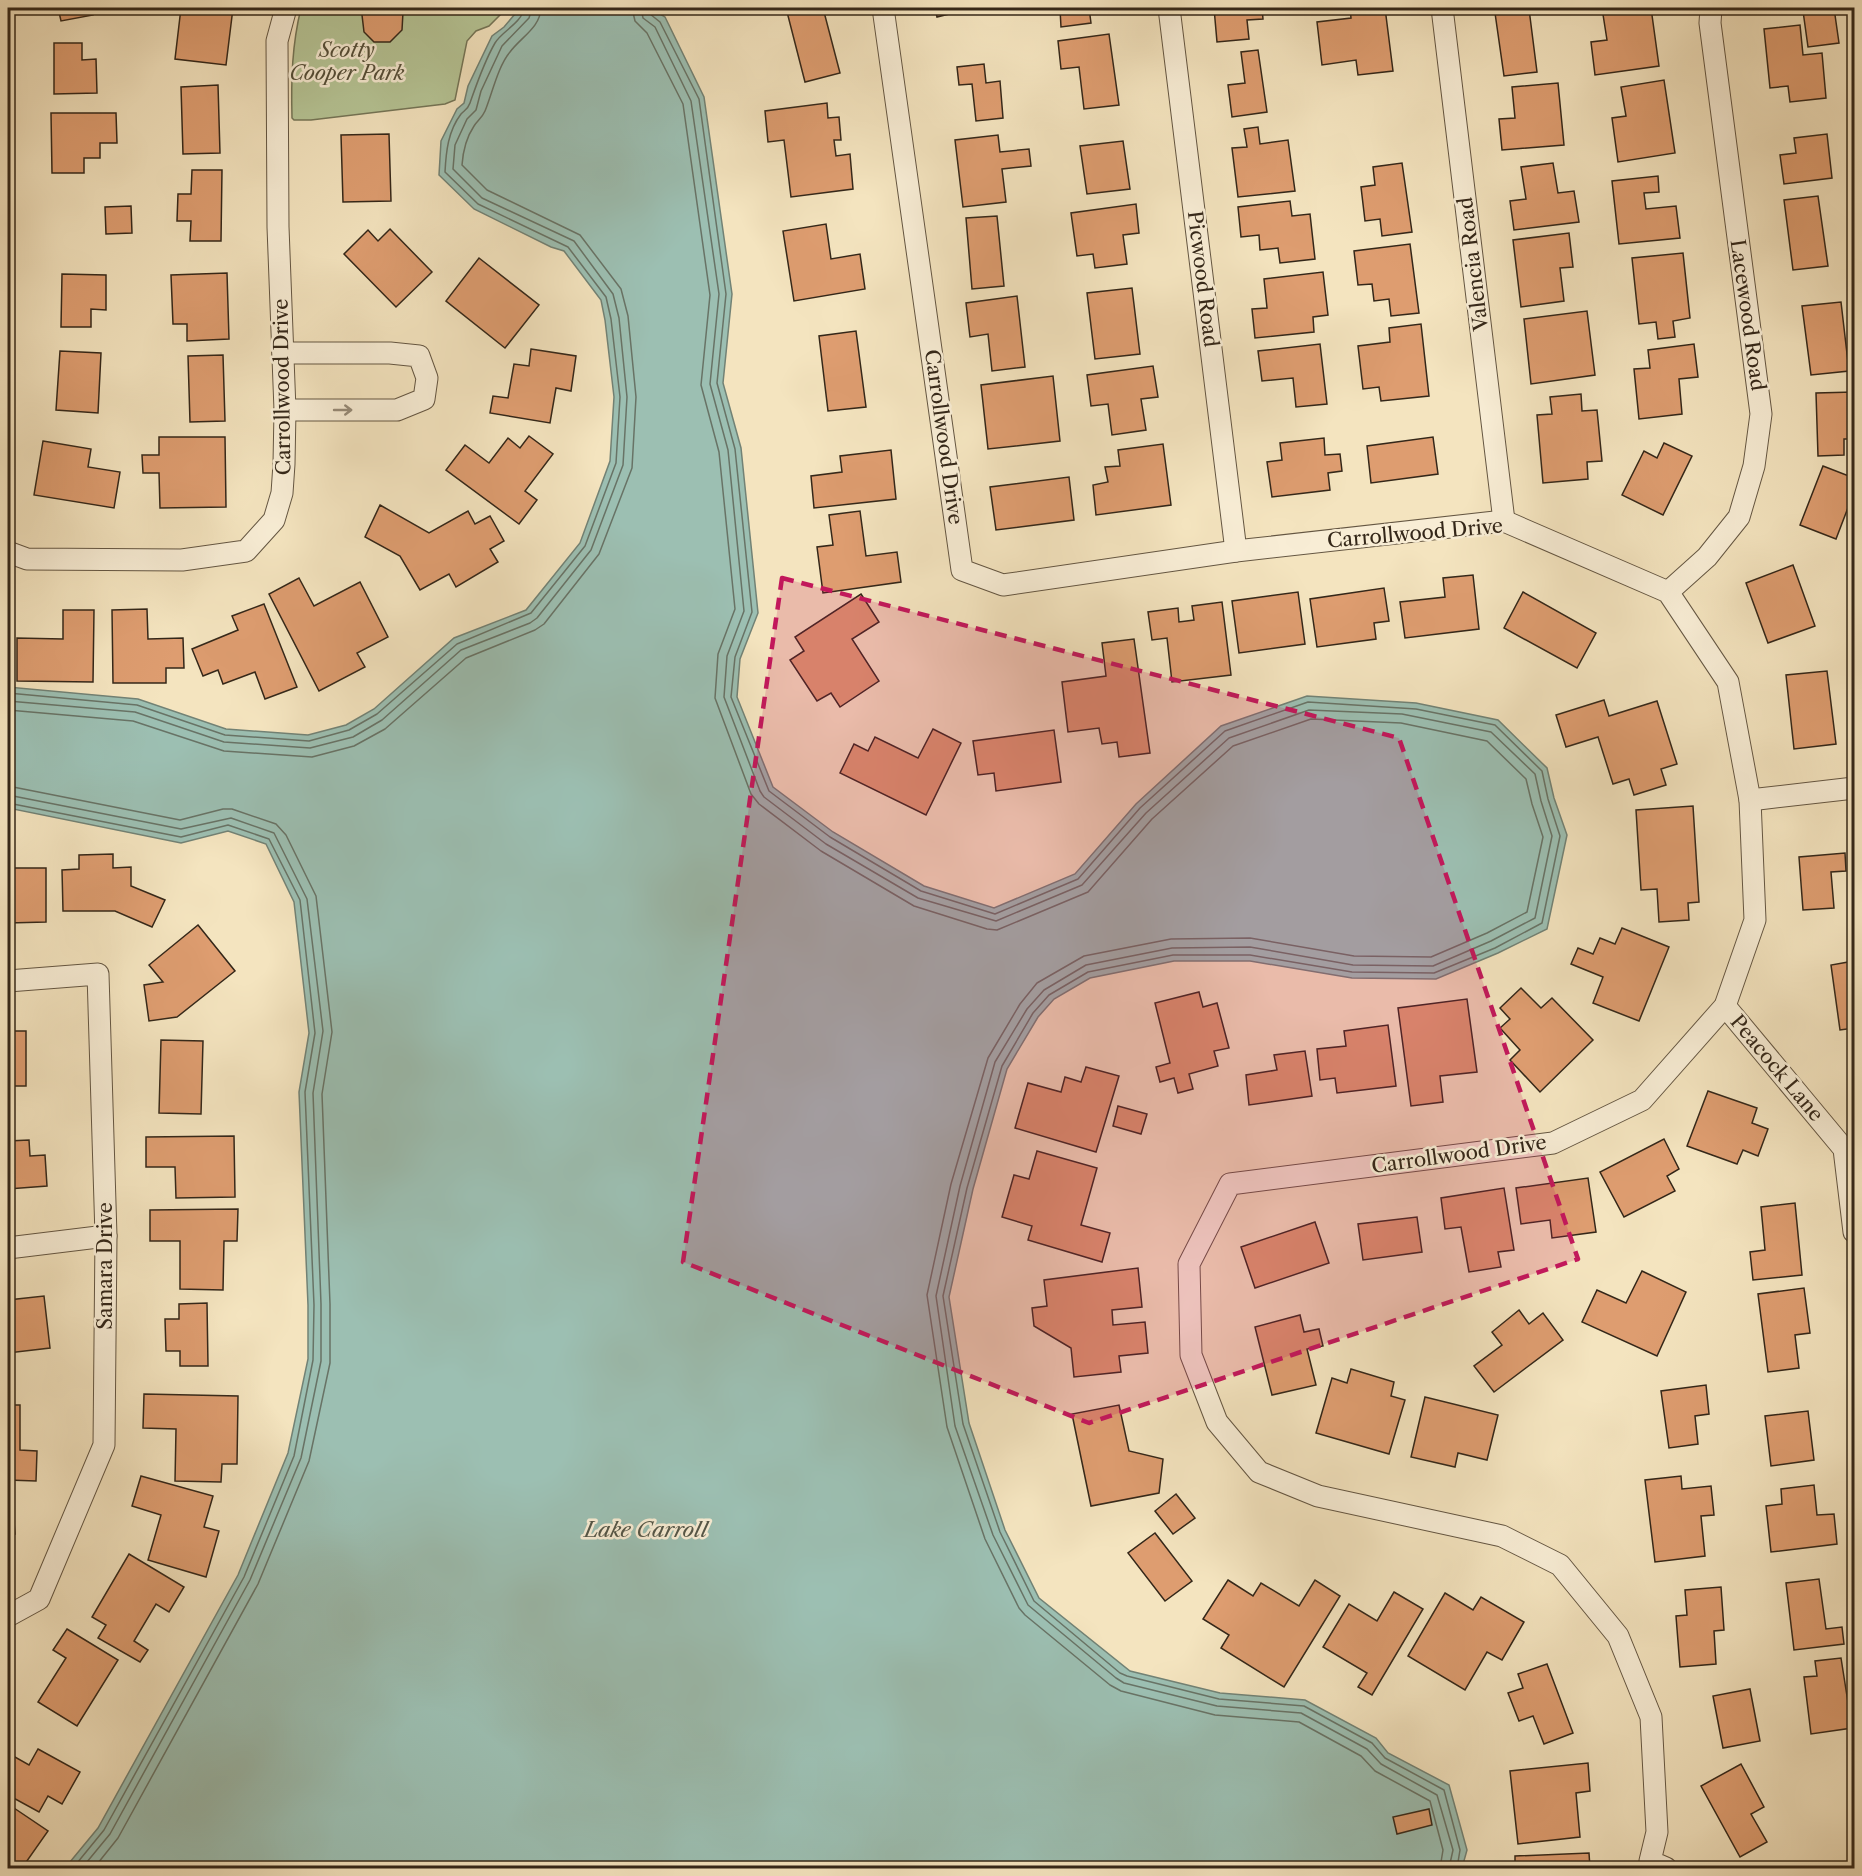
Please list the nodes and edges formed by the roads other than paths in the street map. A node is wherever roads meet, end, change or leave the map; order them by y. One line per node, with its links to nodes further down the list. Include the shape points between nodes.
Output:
1 (286, 8): 6 (street, Carrollwood Drive, via 277,41)
2 (883, 8): 9 (street, Carrollwood Drive, via 962,570 1003,585)
3 (1169, 8): 9 (street, Picwood Road)
4 (1442, 8): 8 (street, Valencia Road)
5 (1711, 8): 11 (street, Lacewood Road, via 1761,414 1754,466 1739,517 1707,557)
6 (282, 352): 7 (street, Carrollwood Drive); 7 (street, one-way to 6, via 397,410 424,399 427,378 419,356 390,352)
7 (285, 410): 10 (street, Carrollwood Drive, via 282,493 274,520 246,551 182,560 27,559)
8 (1504, 521): 9 (street, Carrollwood Drive); 11 (street, Carrollwood Drive)
9 (1236, 551)
10 (8, 552)
11 (1668, 592): 13 (street, Carrollwood Drive, via 1728,682)
12 (1854, 788): 13 (street)
13 (1750, 800): 15 (street, Carrollwood Drive, via 1755,920)
14 (8, 981): 17 (street, Samara Drive, via 98,974)
15 (1725, 1006): 16 (street, Peacock Lane, via 1844,1149); 20 (street, Carrollwood Drive, via 1642,1100 1553,1143 1230,1184 1190,1264 1191,1355 1217,1422 1259,1472 1318,1496 1502,1536 1560,1565 1618,1636 1651,1717)
16 (1854, 1232)
17 (106, 1236): 18 (street); 19 (street, Samara Drive, via 104,1445 39,1599)
18 (8, 1248)
19 (8, 1616)
20 (1655, 1866)

